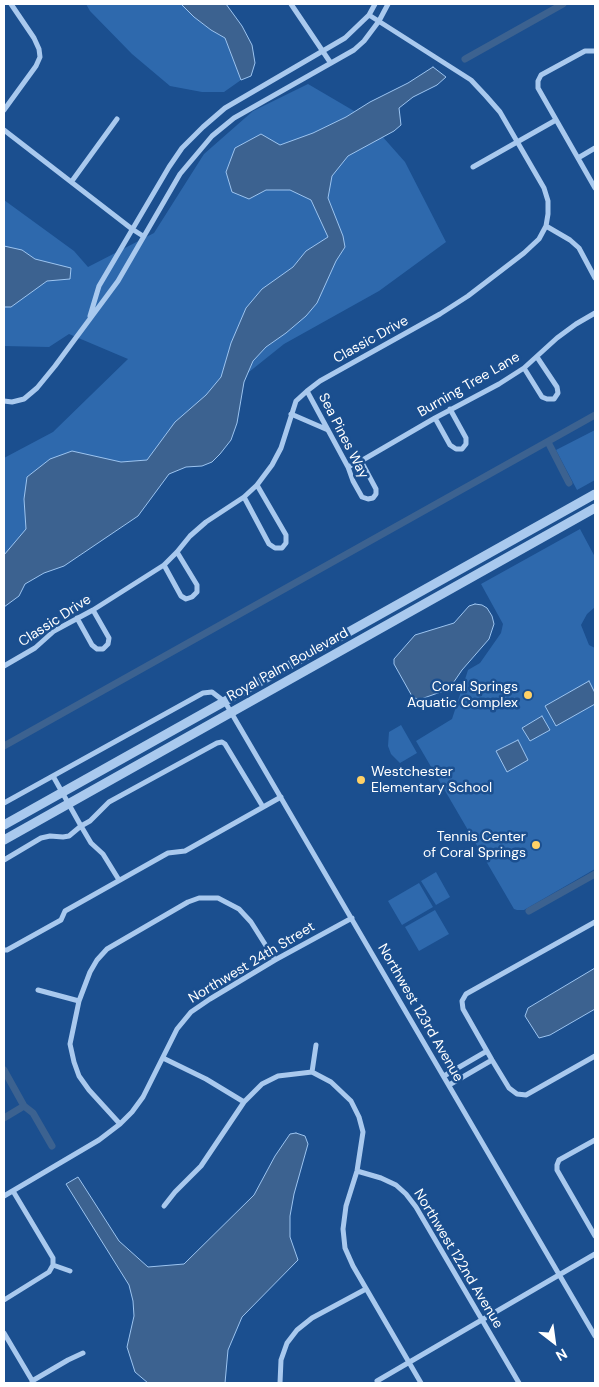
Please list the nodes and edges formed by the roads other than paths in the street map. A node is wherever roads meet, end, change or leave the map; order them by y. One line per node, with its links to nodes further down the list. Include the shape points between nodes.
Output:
1 (11, 4): 10 (street, via 34,38 40,57)
2 (291, 4): 7 (street)
3 (375, 4): 5 (street)
4 (388, 4): 6 (street)
5 (369, 15): 6 (street); 7 (street, via 345,38)
6 (379, 21): 9 (street, via 354,50); 14 (street, via 471,80 500,112)
7 (324, 51): 9 (street); 21 (street, via 226,108 203,127 182,148)
8 (595, 51): 12 (street, via 585,51 541,75 538,88)
9 (330, 62): 22 (street, via 234,118 212,136 180,174)
10 (4, 110)
11 (118, 118): 18 (street)
12 (556, 120): 14 (street); 16 (street)
13 (4, 130): 18 (street)
14 (518, 142): 17 (street); 20 (street, via 544,188 548,201)
15 (595, 148): 16 (street)
16 (578, 158): 19 (street)
17 (473, 167)
18 (72, 181): 21 (street)
19 (595, 188)
20 (546, 226): 23 (street, via 579,248); 28 (street, Classic Drive, via 539,239 524,253 461,301)
21 (132, 229): 22 (street); 25 (street, via 99,286)
22 (143, 236): 25 (street, via 118,281)
23 (595, 278)
24 (595, 313): 26 (street, Burning Tree Lane, via 557,338)
25 (89, 319): 29 (street, via 37,388 24,399)
26 (537, 357): 27 (street, Burning Tree Lane); 27 (street, via 557,387 558,393 554,398 542,397)
27 (524, 368): 30 (street, Burning Tree Lane)
28 (307, 391): 31 (street, Classic Drive, via 296,402); 33 (street, Sea Pines Way)
29 (4, 401)
30 (450, 410): 32 (street, Burning Tree Lane); 32 (street, via 466,438 462,449 450,445)
31 (291, 414): 33 (street); 36 (street, Classic Drive, via 281,448)
32 (435, 418): 34 (street, Burning Tree Lane)
33 (328, 431): 35 (street, Sea Pines Way)
34 (362, 461): 35 (street, Burning Tree Lane); 35 (street, Sea Pines Way, via 376,489 373,498 362,497)
35 (348, 466)
36 (258, 485): 38 (street, Classic Drive); 38 (street, via 286,535 282,548 269,544)
37 (595, 494): 45 (street, Royal Palm Boulevard)
38 (244, 497): 40 (street, Classic Drive, via 206,522)
39 (595, 508): 46 (street, Royal Palm Boulevard)
40 (177, 552): 41 (street, Classic Drive); 41 (street, via 197,585 197,592 192,597 186,599 181,596)
41 (164, 565): 42 (street, Classic Drive)
42 (93, 610): 43 (street, Classic Drive); 43 (street, via 109,638 103,649 92,645)
43 (77, 618): 44 (street, Classic Drive)
44 (4, 666)
45 (225, 702): 46 (street, Northwest 123rd Avenue); 47 (street, via 212,692 203,693); 48 (street, Royal Palm Boulevard)
46 (231, 712): 49 (street, Northwest 123rd Avenue); 51 (street, Royal Palm Boulevard)
47 (53, 776): 48 (street); 50 (street)
48 (63, 792): 51 (street); 53 (street, Royal Palm Boulevard)
49 (281, 797): 52 (street); 58 (street, Northwest 123rd Avenue)
50 (4, 803)
51 (69, 803): 54 (street); 55 (street, Royal Palm Boulevard)
52 (263, 807): 54 (street, via 222,742 109,802); 57 (street, via 185,851 168,853)
53 (4, 825)
54 (81, 826): 56 (street, via 69,836 42,838); 57 (street)
55 (4, 840)
56 (4, 860)
57 (119, 880): 60 (street, via 65,910 61,920)
58 (352, 918): 61 (street, Northwest 24th Street); 70 (street, Northwest 123rd Avenue)
59 (595, 922): 65 (street, via 466,994 463,1010)
60 (4, 950)
61 (275, 960): 63 (street, via 239,908 218,898 199,898 107,949 90,972); 67 (street, Northwest 24th Street, via 191,1012)
62 (38, 990): 63 (street)
63 (79, 1001): 73 (street, via 70,1044 74,1062 89,1090)
64 (316, 1044): 69 (street)
65 (487, 1051): 68 (street); 70 (street)
66 (595, 1056): 68 (street, via 526,1094 517,1094 508,1088)
67 (163, 1058): 72 (street); 73 (street, Northwest 24th Street, via 143,1097)
68 (492, 1060): 71 (street)
69 (312, 1072): 72 (street, via 278,1076 262,1084); 75 (street, via 332,1082 351,1101 359,1117 363,1132)
70 (444, 1076): 71 (street, Northwest 123rd Avenue)
71 (449, 1085): 83 (street, Northwest 123rd Avenue)
72 (244, 1102): 78 (street, via 201,1166)
73 (120, 1124): 76 (street, Northwest 24th Street)
74 (595, 1140): 79 (street, via 559,1160 556,1165)
75 (357, 1171): 84 (street, via 343,1229 345,1248); 86 (street, Northwest 122nd Avenue, via 382,1178 406,1194)
76 (13, 1191): 77 (street, Northwest 24th Street); 81 (street, via 53,1258)
77 (4, 1196)
78 (164, 1206)
79 (595, 1236)
80 (595, 1254): 83 (street)
81 (53, 1265): 82 (street); 85 (street, via 49,1272)
82 (70, 1271)
83 (559, 1274): 86 (street); 88 (street, Northwest 123rd Avenue)
84 (366, 1288): 90 (street); 93 (street, via 297,1330 287,1343 281,1360)
85 (4, 1300)
86 (481, 1319): 90 (street); 95 (street, Northwest 122nd Avenue)
87 (4, 1333): 92 (street)
88 (595, 1336)
89 (83, 1354): 92 (street)
90 (408, 1361): 91 (street); 94 (street)
91 (377, 1381)
92 (32, 1382)
93 (280, 1383)
94 (421, 1383)
95 (519, 1383)

